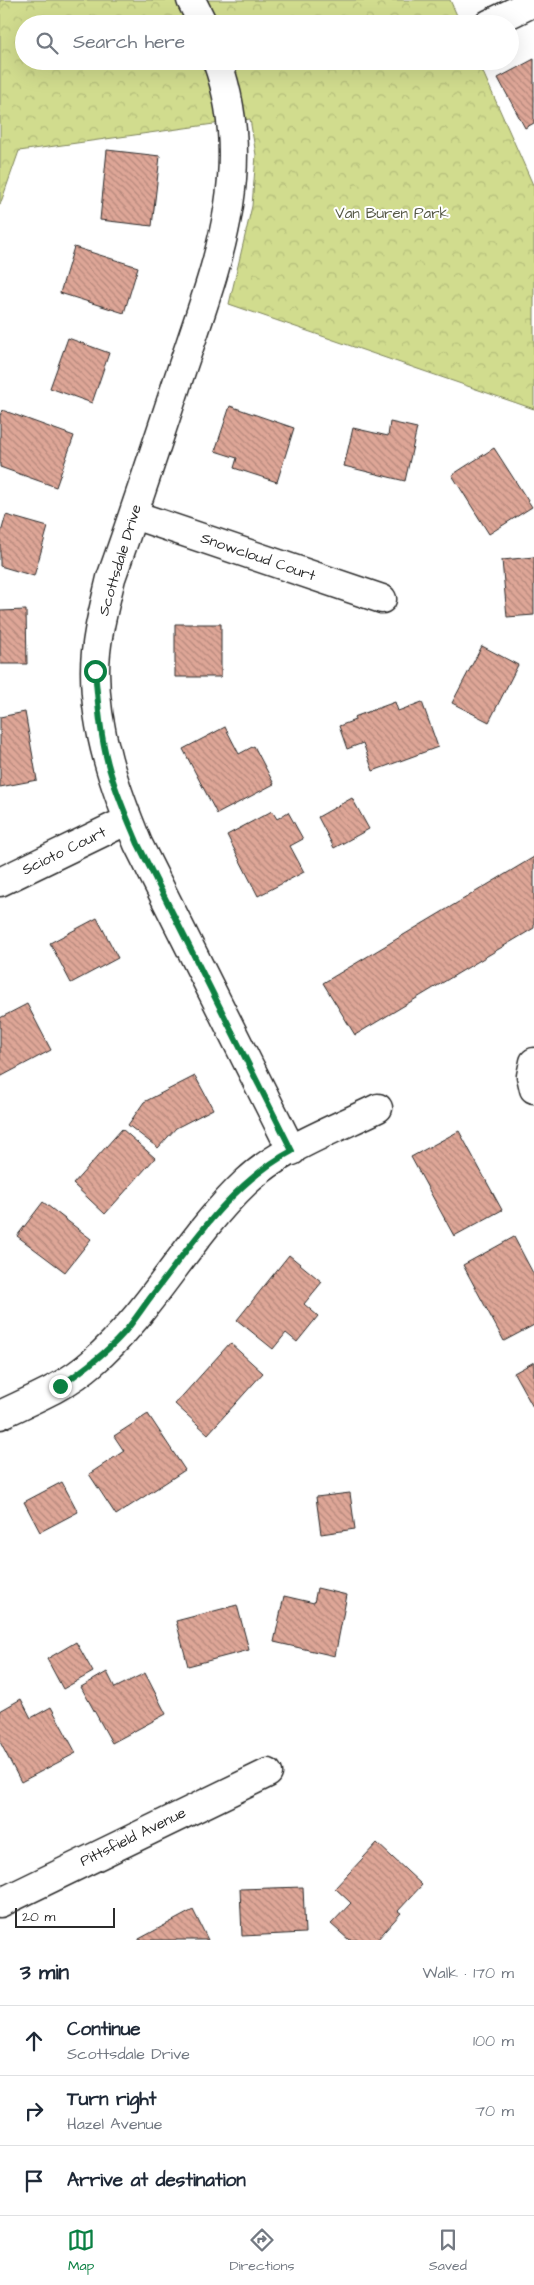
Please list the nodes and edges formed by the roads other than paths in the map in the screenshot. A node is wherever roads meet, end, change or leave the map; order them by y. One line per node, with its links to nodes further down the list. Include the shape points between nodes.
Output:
1 (191, 0): 3 (street)
2 (534, 2): 4 (street)
3 (198, 15)
4 (507, 15)
5 (219, 70): 6 (street, Scottsdale Drive, via 231,113 233,174 228,215 209,293)
6 (134, 515): 7 (street, Snowcloud Court); 8 (street, Scottsdale Drive, via 111,578 100,624 95,671 108,764)
7 (382, 599)
8 (128, 820): 9 (street, Scioto Court); 13 (street, Scottsdale Drive)
9 (0, 882)
10 (534, 1063): 11 (street, via 530,1076)
11 (534, 1089)
12 (378, 1108): 13 (street)
13 (292, 1151): 14 (street, via 247,1182 214,1216 123,1334 91,1364 60,1386)
14 (0, 1415)
15 (268, 1773): 16 (street, Pittsfield Avenue)
16 (0, 1903)

